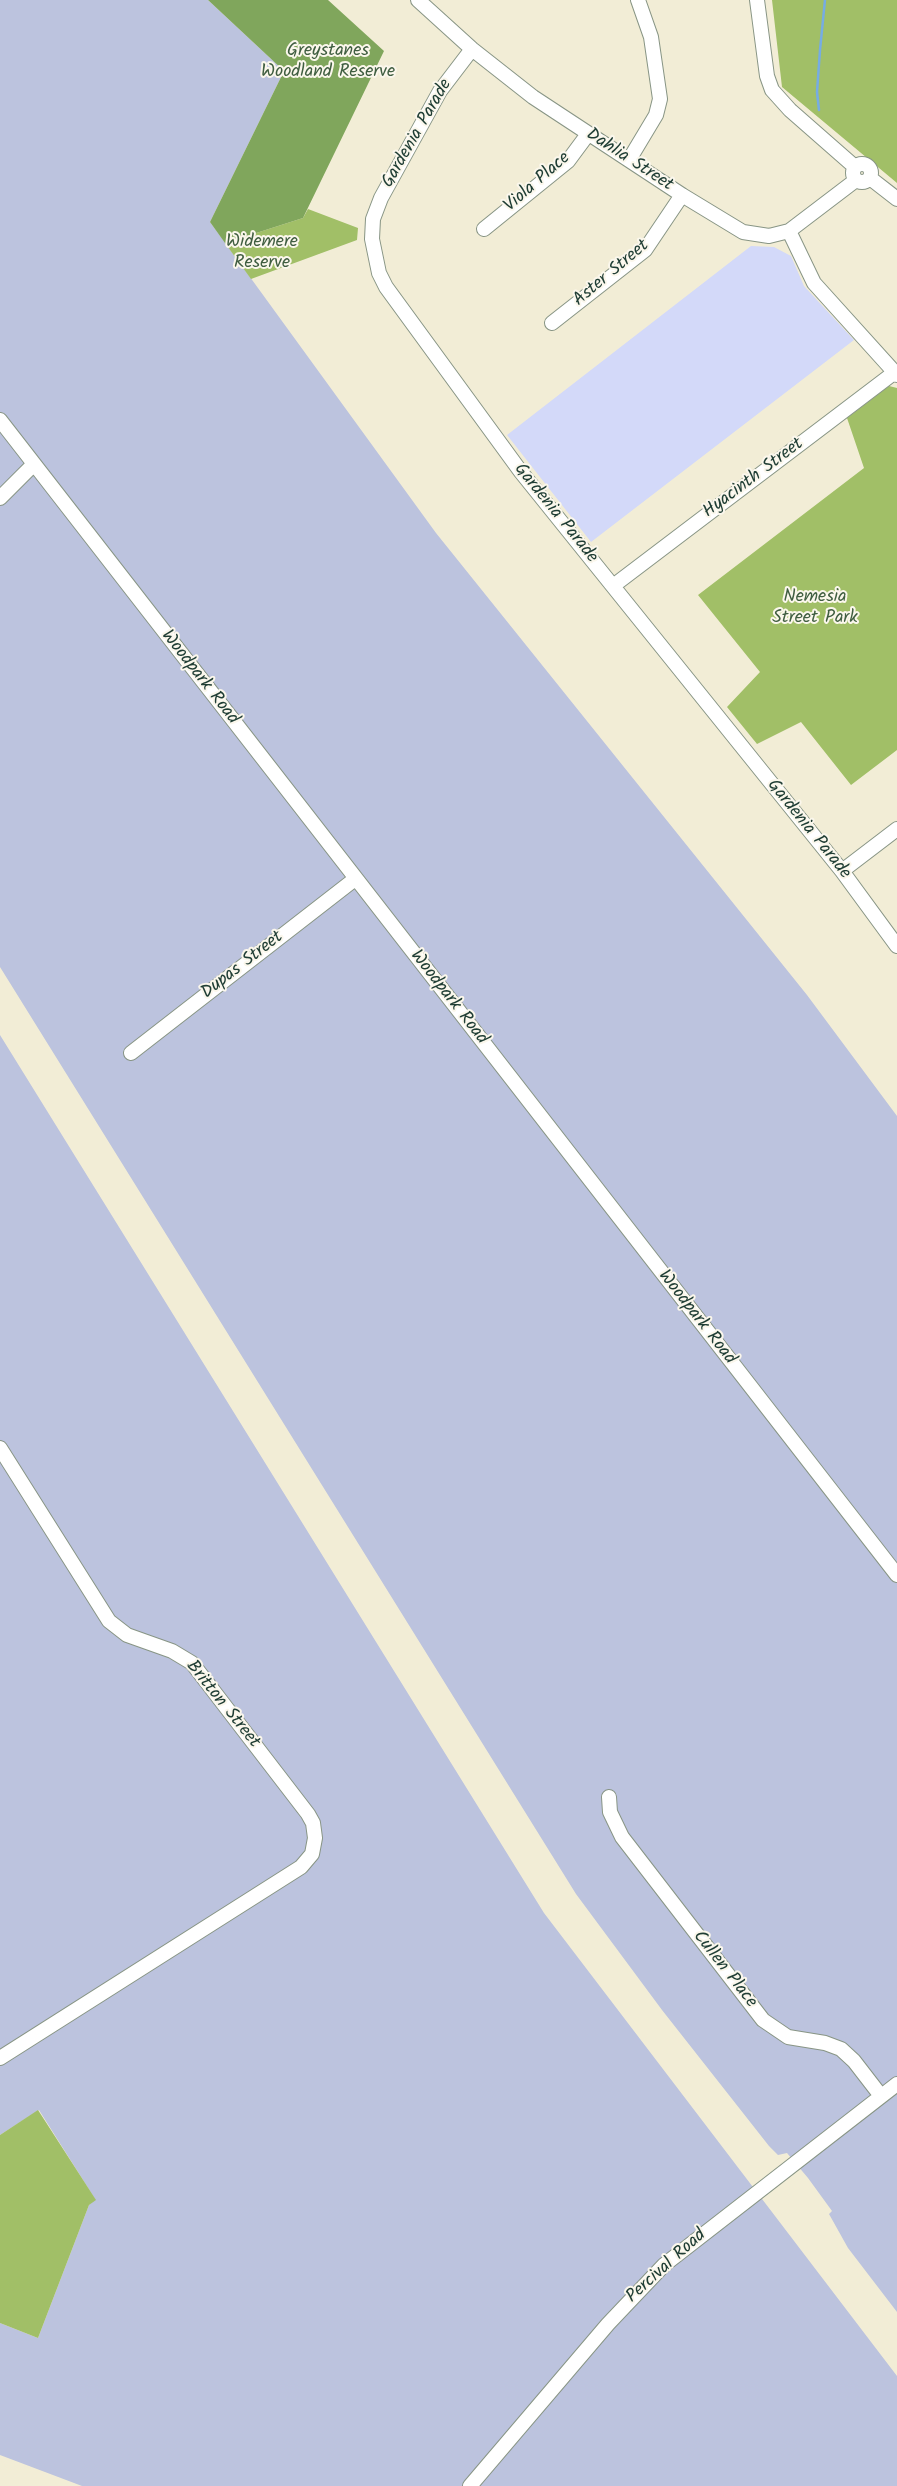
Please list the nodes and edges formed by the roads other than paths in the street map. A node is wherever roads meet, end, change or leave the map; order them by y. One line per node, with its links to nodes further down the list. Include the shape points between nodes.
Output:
1 (418, 0): 4 (street, Dahlia Street)
2 (638, 0): 6 (street, via 651,37 660,99 656,115)
3 (757, 0): 7 (street, via 767,76 772,90)
4 (472, 49): 5 (street, Dahlia Street, via 533,97); 17 (street, Gardenia Parade, via 440,91 381,198 374,218 374,257 386,287 432,351 521,472)
5 (588, 134): 6 (street, Dahlia Street); 10 (street, Viola Place, via 568,160)
6 (628, 160): 8 (street, Dahlia Street)
7 (860, 175): 9 (street); 11 (street, Dahlia Street, via 839,195)
8 (682, 195): 11 (street, Dahlia Street, via 748,234 769,236); 12 (street, Aster Street, via 645,250)
9 (897, 199)
10 (484, 229)
11 (788, 231): 13 (street, via 814,283)
12 (552, 323)
13 (896, 374): 17 (street, Hyacinth Street)
14 (0, 420): 15 (street, Woodpark Road)
15 (34, 464): 16 (street); 20 (street, Woodpark Road)
16 (0, 498)
17 (613, 586): 19 (street, Gardenia Parade)
18 (897, 829): 19 (street)
19 (842, 871): 21 (street, Gardenia Parade)
20 (355, 879): 22 (street, Dupas Street); 24 (street, Woodpark Road)
21 (897, 946)
22 (131, 1053)
23 (0, 1448): 26 (street, Britton Street, via 109,1621 132,1638 179,1654 197,1669 308,1814 317,1844 301,1867)
24 (897, 1575)
25 (609, 1797): 28 (street, Cullen Place, via 610,1812 622,1837 759,2016 788,2037 841,2049)
26 (0, 2058)
27 (897, 2084): 28 (street, Percival Road)
28 (881, 2096): 29 (street, Percival Road, via 664,2265 634,2294)
29 (470, 2486)

